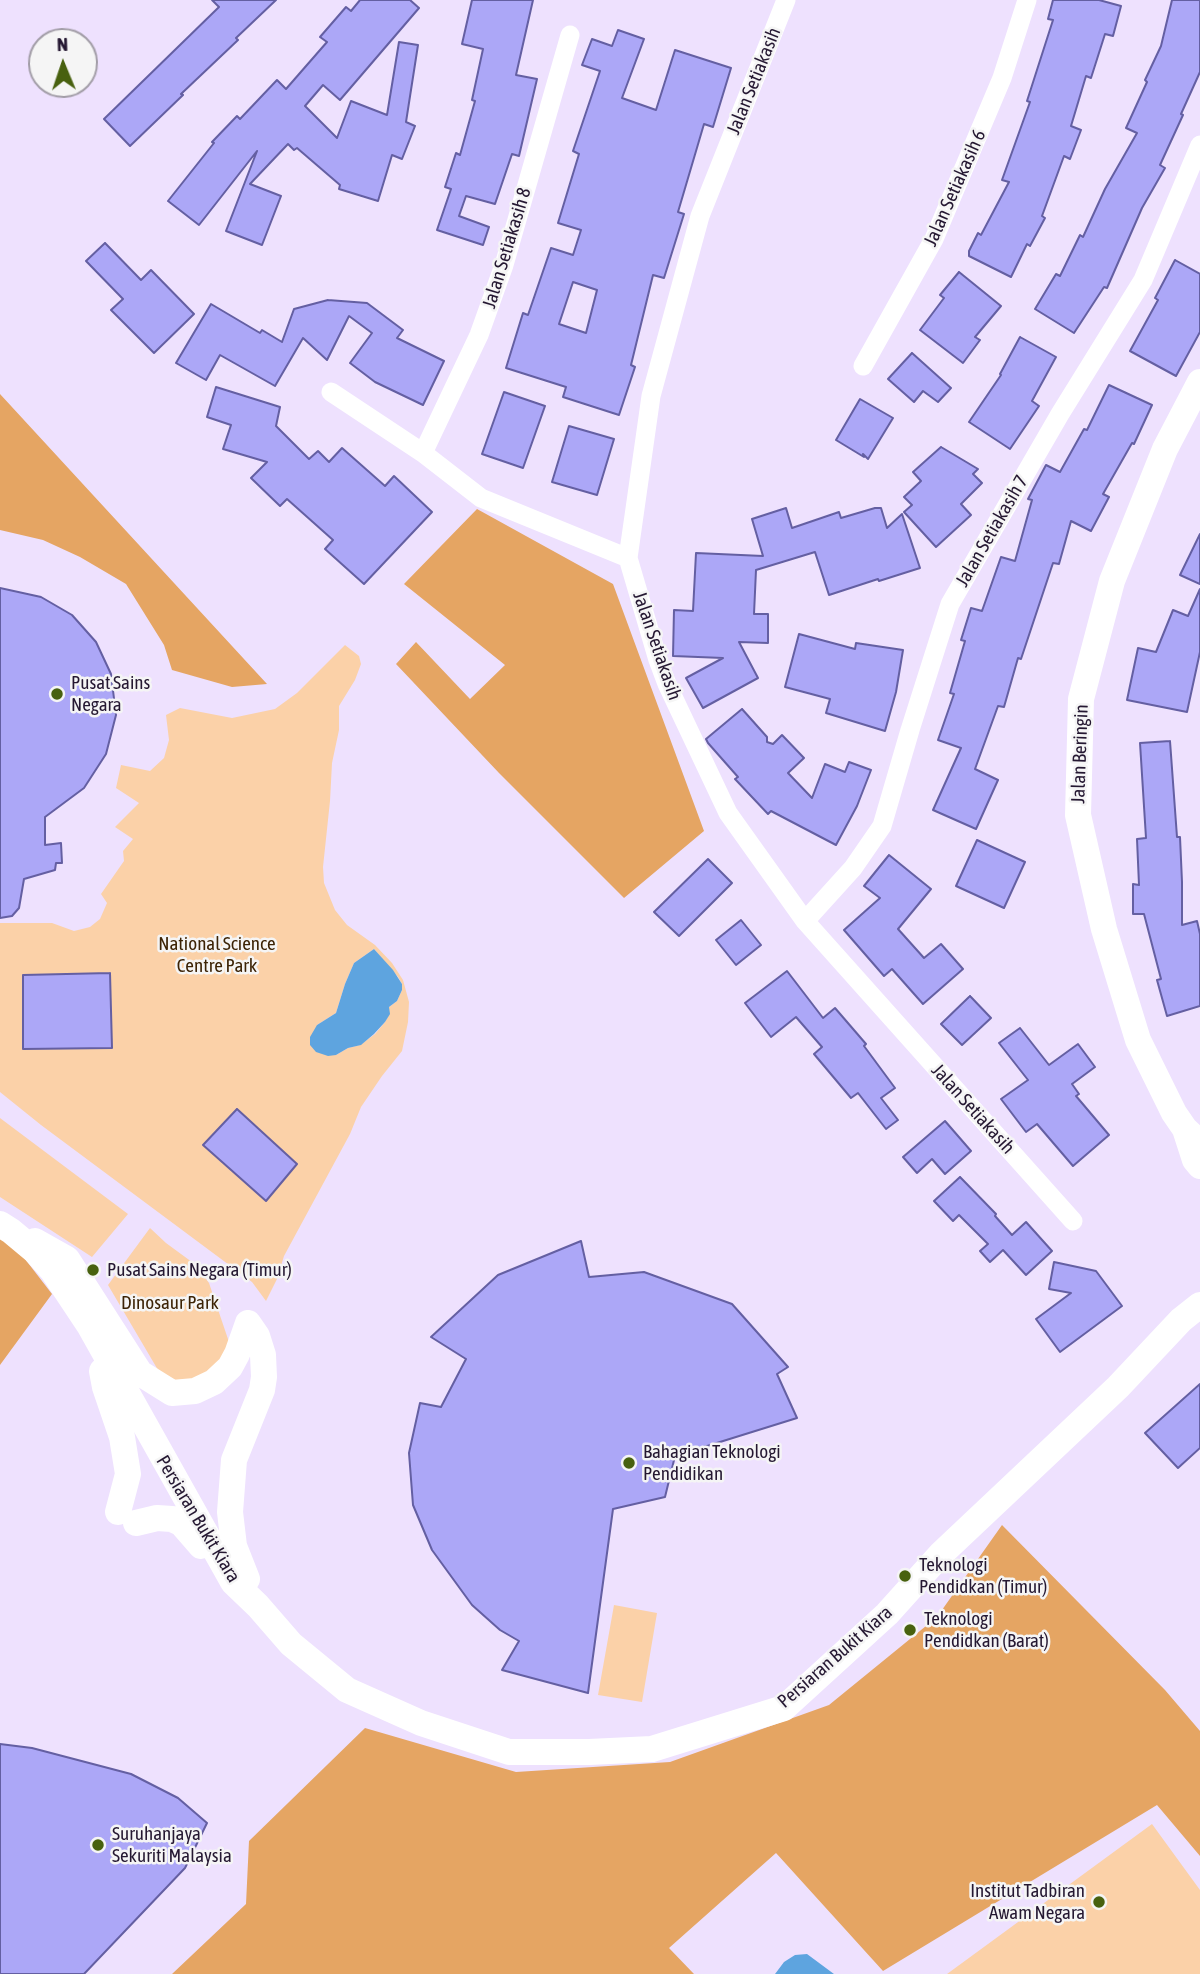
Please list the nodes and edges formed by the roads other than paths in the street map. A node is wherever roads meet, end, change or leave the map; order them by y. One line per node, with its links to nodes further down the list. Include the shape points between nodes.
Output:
1 (786, 0): 9 (street, Jalan Setiakasih, via 700,216 651,396)
2 (1027, 0): 5 (street, Jalan Setiakasih 6, via 1002,78 934,239)
3 (570, 34): 8 (street, Jalan Setiakasih 8, via 504,265 479,335)
4 (1200, 145): 10 (street, Jalan Setiakasih 7, via 1143,280 950,604 882,826 853,868)
5 (863, 366)
6 (1200, 382): 11 (street, Jalan Beringin, via 1165,449 1112,582 1081,699 1079,802 1104,929 1138,1040)
7 (331, 392): 8 (street)
8 (423, 453): 9 (street, via 481,498)
9 (628, 558): 10 (street, Jalan Setiakasih, via 667,684 728,813)
10 (805, 920): 12 (street, Jalan Setiakasih)
11 (1196, 1154)
12 (1073, 1221)
13 (5, 1227): 15 (street, Persiaran Bukit Kiara, via 51,1270); 19 (street, via 67,1259 140,1373 173,1393 195,1391 214,1382 230,1367 248,1323 257,1336 262,1390 234,1460 230,1511 233,1546)
14 (1196, 1298): 19 (street, Persiaran Bukit Kiara, via 1118,1387 941,1553 887,1614 784,1708 653,1749 509,1752 421,1723 347,1690 292,1644)
15 (105, 1355): 16 (street, Persiaran Bukit Kiara); 17 (street, via 102,1372 122,1437)
16 (186, 1500): 17 (street, via 164,1500); 18 (street, Persiaran Bukit Kiara)
17 (133, 1513): 18 (street, via 181,1523)
18 (233, 1582): 19 (street, Persiaran Bukit Kiara)
19 (258, 1606)

